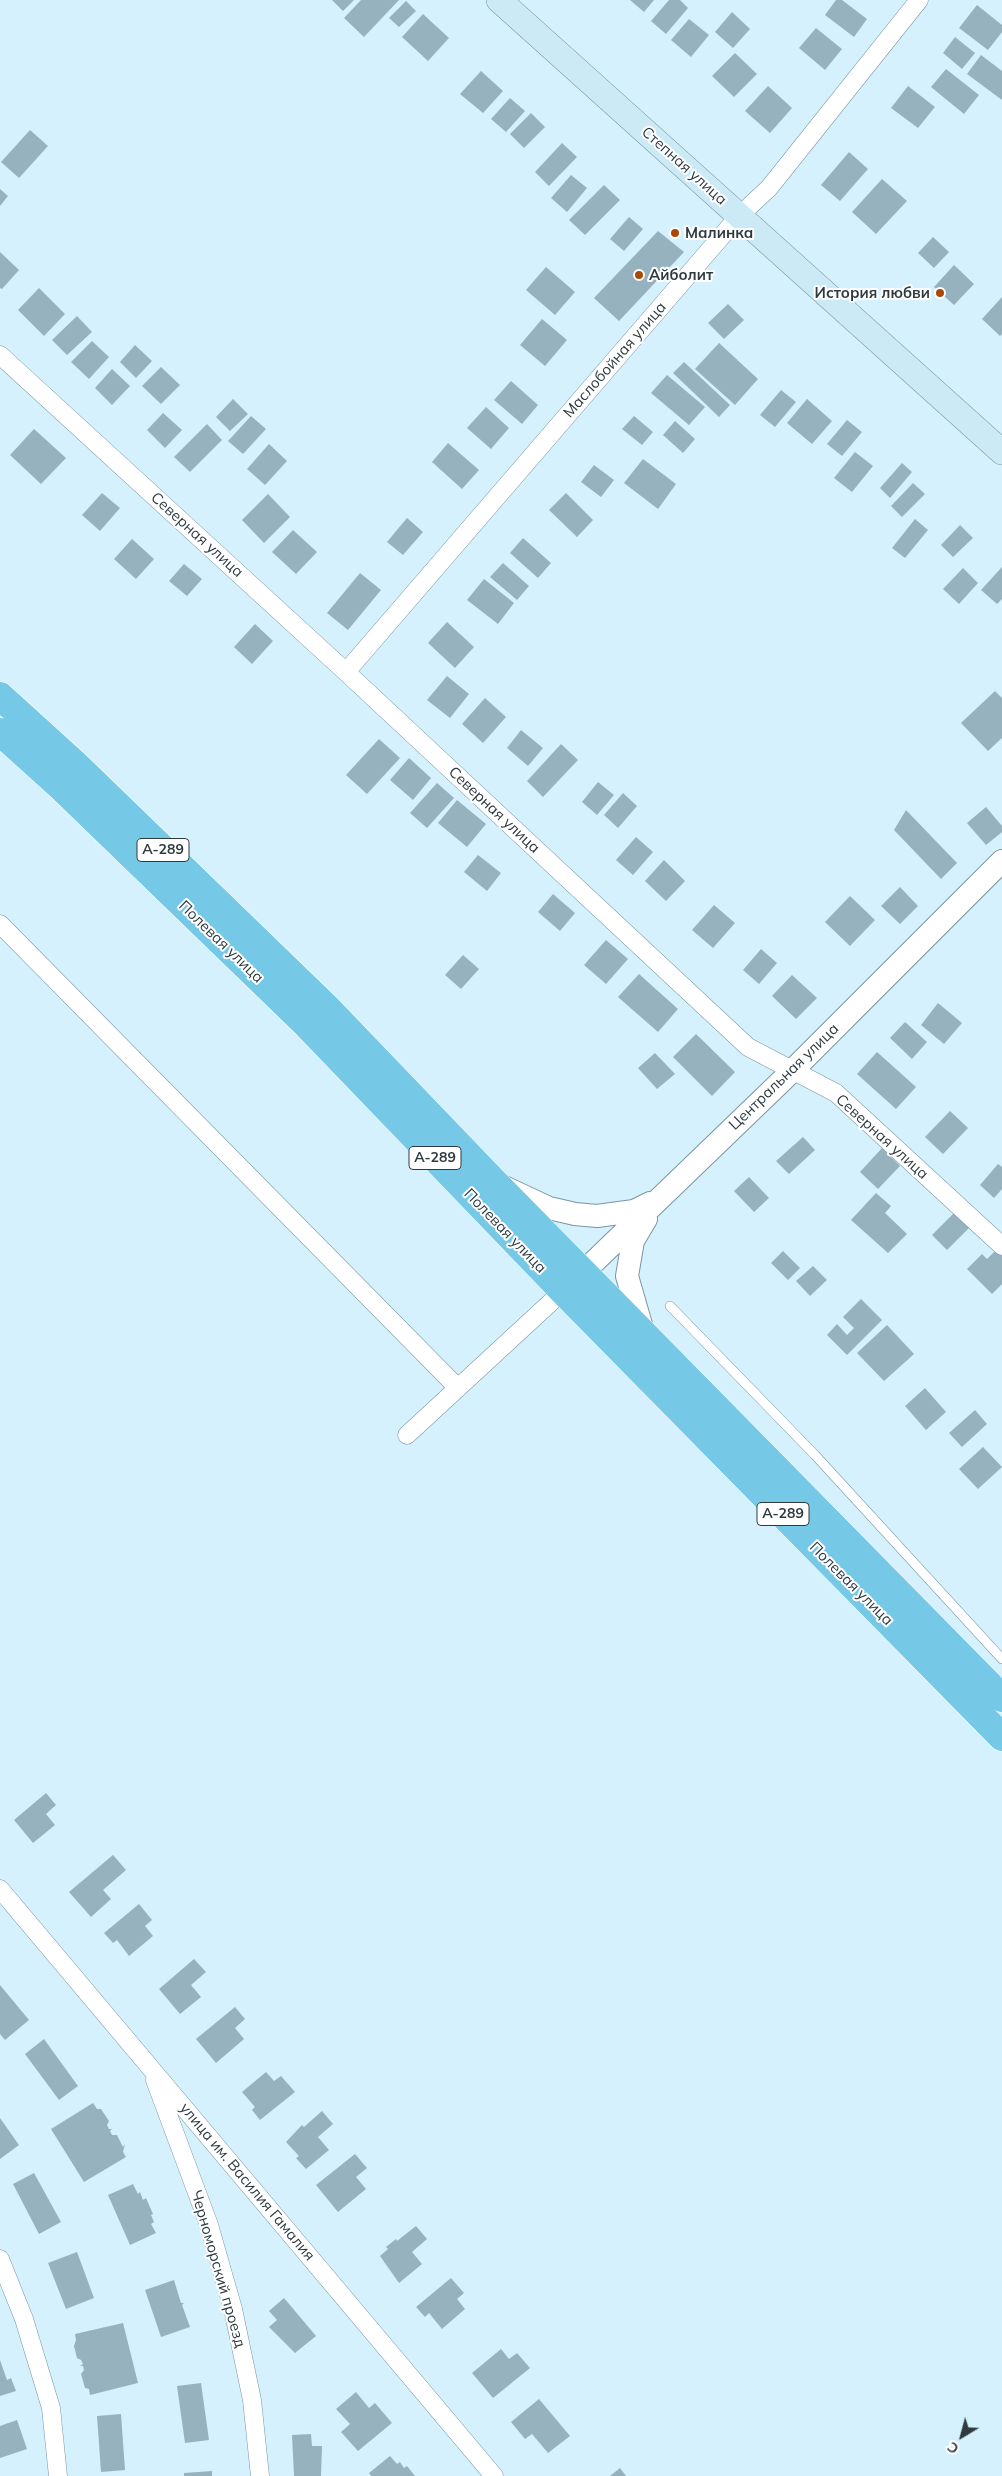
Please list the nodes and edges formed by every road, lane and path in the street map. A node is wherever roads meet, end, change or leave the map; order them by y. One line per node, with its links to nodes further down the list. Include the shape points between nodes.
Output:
1 (499, 0): 3 (main road, Степная улица)
2 (920, 0): 3 (street, Маслобойная улица, via 769,188)
3 (739, 216): 5 (main road, Степная улица); 6 (street, Маслобойная улица)
4 (0, 355): 6 (street, Северная улица)
5 (1002, 452)
6 (346, 672): 11 (street, Северная улица, via 748,1048)
7 (0, 696): 12 (highway, Полевая улица / А-289, via 76,765 324,1006)
8 (0, 732): 16 (highway, Полевая улица / А-289, via 307,1025)
9 (1002, 860): 11 (street, Центральная улица)
10 (0, 924): 19 (street)
11 (791, 1072): 13 (street, Центральная улица); 14 (street, Северная улица, via 836,1093)
12 (494, 1182): 13 (street, А-289, via 549,1208 574,1214 597,1216 634,1211); 15 (highway, Полевая улица / А-289)
13 (657, 1199): 15 (street, Центральная улица); 18 (street, А-289, via 633,1241 627,1276)
14 (1002, 1246)
15 (583, 1272): 16 (street, Центральная улица); 18 (highway, Полевая улица / А-289)
16 (563, 1291): 19 (street); 23 (highway, Полевая улица / А-289)
17 (670, 1306): 21 (lane, via 815,1455)
18 (644, 1335): 22 (highway, Полевая улица / А-289)
19 (458, 1388): 20 (street)
20 (407, 1436)
21 (1002, 1659)
22 (1002, 1698)
23 (1002, 1737)
24 (0, 1889): 25 (street, улица им. Василия Гамалия)
25 (151, 2068): 28 (street, Черноморский проезд, via 209,2225 233,2309 252,2400); 29 (street, улица им. Василия Гамалия)
26 (0, 2259): 27 (street, via 24,2319 51,2408)
27 (58, 2476)
28 (260, 2476)
29 (494, 2476)

